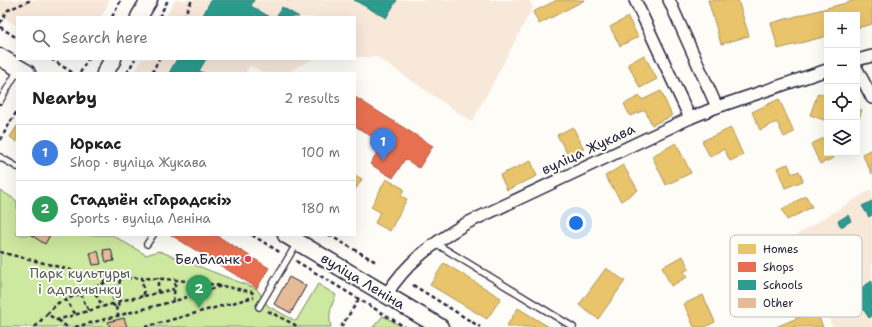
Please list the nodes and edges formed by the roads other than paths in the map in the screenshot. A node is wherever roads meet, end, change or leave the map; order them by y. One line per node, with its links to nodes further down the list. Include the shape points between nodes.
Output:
1 (149, 0): 4 (main road)
2 (635, 0): 17 (street)
3 (669, 0): 16 (street)
4 (139, 16)
5 (872, 56): 7 (street)
6 (0, 57): 9 (main road)
7 (860, 59)
8 (112, 60): 11 (main road)
9 (23, 70)
10 (824, 71): 16 (street, вуліца Жукава)
11 (106, 72)
12 (860, 75): 14 (street)
13 (16, 79): 15 (lane)
14 (872, 98)
15 (0, 101)
16 (717, 107): 17 (street, вуліца Жукава)
17 (690, 118): 22 (street, вуліца Жукава, via 465,224)
18 (0, 157): 19 (lane)
19 (16, 166)
20 (152, 236): 23 (lane)
21 (292, 238): 24 (main road, вуліца Леніна); 25 (lane, via 288,257)
22 (435, 242): 24 (street, вуліца Жукава, via 398,276); 27 (lane)
23 (147, 244)
24 (386, 295): 26 (main road, вуліца Леніна)
25 (259, 307)
26 (440, 327)
27 (573, 327)

